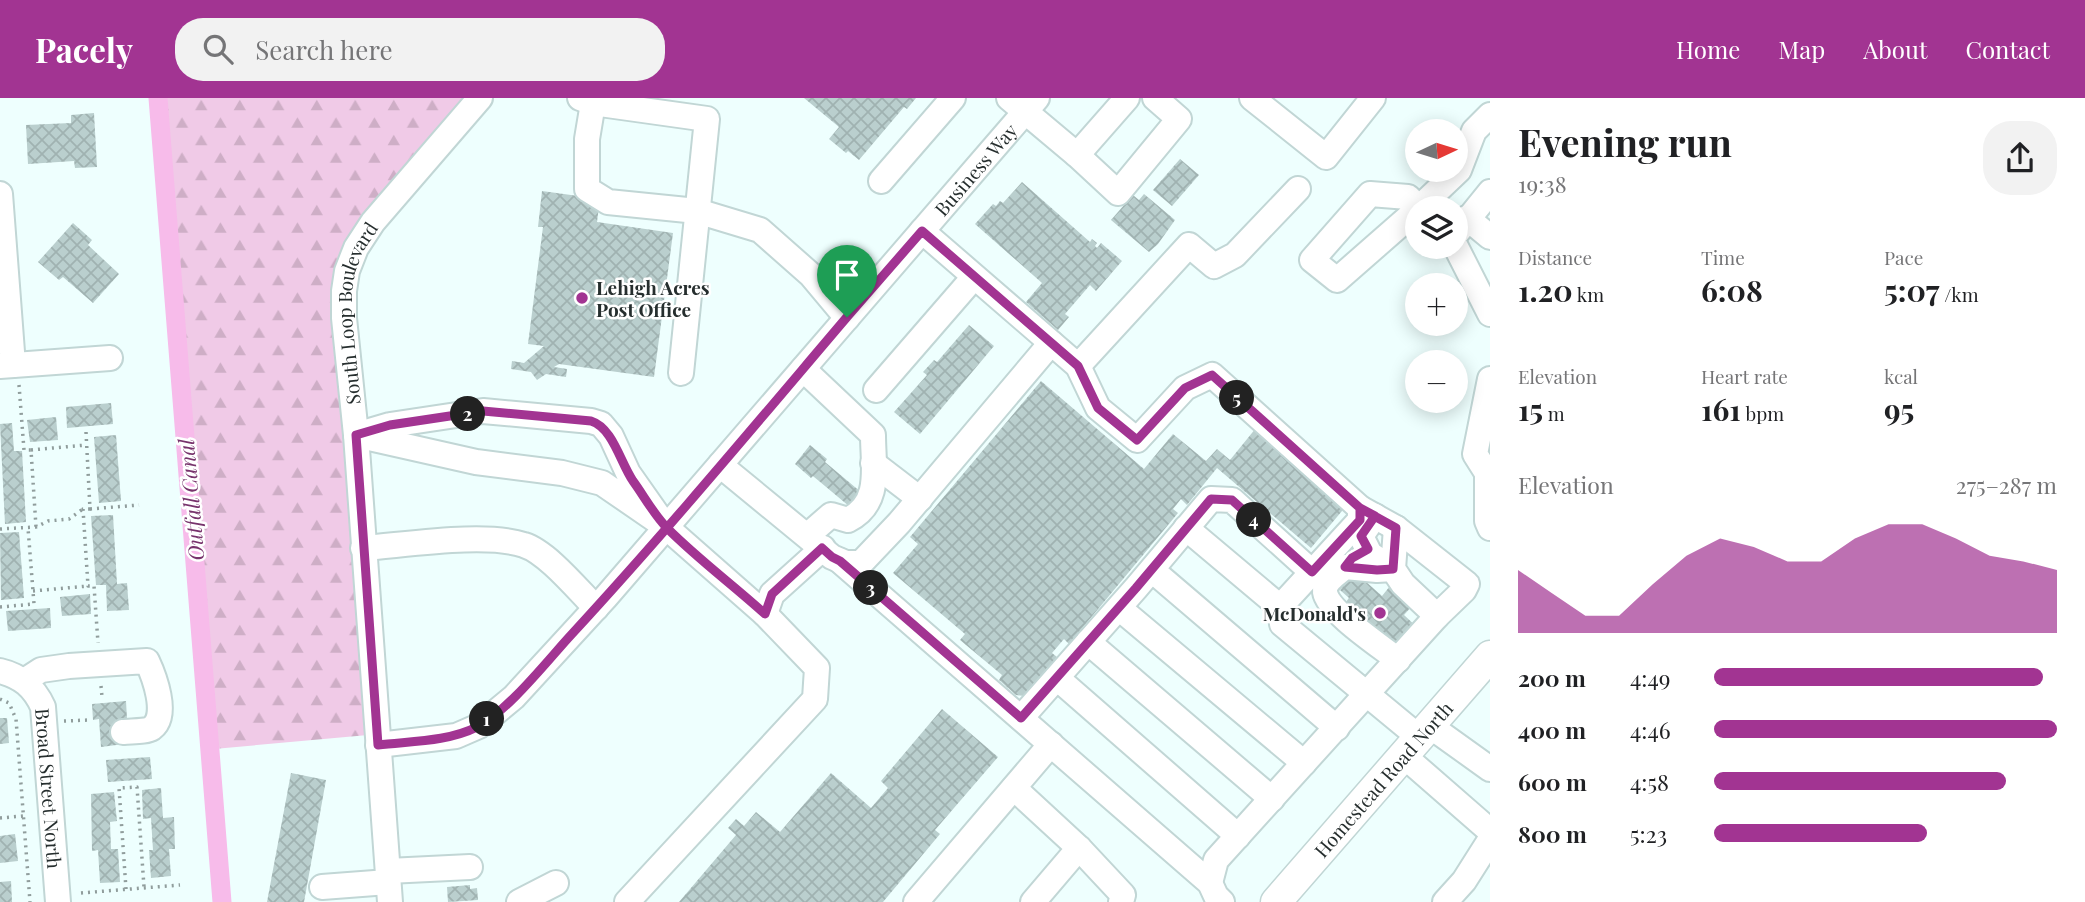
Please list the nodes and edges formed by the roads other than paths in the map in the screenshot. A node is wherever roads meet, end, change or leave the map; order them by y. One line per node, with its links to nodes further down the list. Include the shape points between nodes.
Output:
1 (480, 98): 32 (street, South Loop Boulevard, via 373,222 347,271 344,318)
2 (953, 98): 11 (street)
3 (1127, 98): 10 (street)
4 (1155, 98): 10 (street, via 1179,119 1118,193)
5 (1252, 98): 6 (street, via 1326,157)
6 (1373, 98)
7 (586, 101): 16 (street, via 587,189 608,202); 16 (street, via 706,119)
8 (1024, 103): 10 (street); 18 (street, Business Way)
9 (1490, 115): 15 (street, via 1474,131 1459,170)
10 (1077, 155)
11 (881, 181)
12 (1298, 189): 26 (street, via 1235,255 1214,265 1189,245)
13 (1490, 192): 17 (street)
14 (0, 194): 25 (street)
15 (1431, 196)
16 (697, 211): 22 (street, via 760,230 811,275); 28 (street)
17 (1476, 227)
18 (922, 231): 20 (street); 22 (street, Business Way)
19 (1462, 259): 21 (street)
20 (975, 276): 23 (street); 30 (street)
21 (1490, 314)
22 (847, 317): 27 (street, Business Way)
23 (1051, 343): 26 (street); 38 (street)
24 (110, 358): 25 (street)
25 (10, 365)
26 (1078, 366): 39 (street, via 1098,408 1137,440 1185,388 1212,375)
27 (803, 369): 35 (street, via 873,435); 36 (street, Business Way)
28 (681, 373)
29 (1490, 379): 42 (street, via 1475,454 1487,472)
30 (876, 390)
31 (474, 413): 32 (street, via 390,425); 33 (street, via 591,421 601,424); 34 (street, via 461,439)
32 (356, 435): 34 (street); 43 (street, South Loop Boulevard)
33 (615, 449): 37 (street); 40 (street)
34 (464, 458): 37 (street)
35 (873, 463): 38 (street); 44 (street, via 873,493 859,514 848,520 831,515)
36 (720, 465): 40 (street, Business Way); 44 (street)
37 (602, 483): 40 (street)
38 (920, 499): 44 (street, via 861,563 846,564)
39 (1377, 517): 45 (street, via 1361,536); 47 (street); 49 (street, via 1360,520); 54 (street, via 1467,584)
40 (666, 527): 51 (street, Business Way); 53 (street)
41 (1186, 528): 48 (street); 49 (street, via 1211,499 1232,500); 50 (street)
42 (1490, 528)
43 (363, 548): 51 (street, via 481,539 525,545 556,566); 67 (street, South Loop Boulevard)
44 (824, 548): 53 (street, via 772,594); 62 (street)
45 (1368, 549): 46 (street); 47 (street)
46 (1345, 567): 47 (street); 57 (street, via 1326,587 1332,607)
47 (1393, 569): 54 (street)
48 (1152, 570): 52 (street); 63 (street)
49 (1312, 572): 50 (street)
50 (1280, 607): 61 (street, via 1282,624)
51 (596, 608): 67 (street, Business Way, via 514,697 479,726 456,736)
52 (1119, 608): 55 (street); 68 (street)
53 (765, 614): 84 (street, via 817,668 815,699)
54 (1437, 617): 57 (street)
55 (1088, 642): 59 (street); 71 (street)
56 (1490, 656): 65 (main road, Homestead Road North)
57 (1398, 660): 61 (street)
58 (0, 671): 60 (street)
59 (1057, 678): 62 (street); 73 (street)
60 (24, 681): 64 (street, via 41,670 148,661 158,685 153,727); 82 (street, Broad Street North, via 43,707)
61 (1367, 695): 63 (street); 65 (street)
62 (1021, 718): 66 (street)
63 (1337, 728): 68 (street)
64 (123, 732)
65 (1418, 740): 69 (street); 72 (street); 87 (main road, Homestead Road North)
66 (1051, 744): 70 (street); 80 (street)
67 (378, 745): 78 (street, South Loop Boulevard)
68 (1304, 763): 71 (street)
69 (1490, 769)
70 (1014, 788): 75 (street); 85 (street)
71 (1272, 799): 73 (street)
72 (1490, 831)
73 (1238, 836): 80 (street, via 1216,860)
74 (1490, 840): 88 (street)
75 (1079, 848): 81 (street); 86 (street)
76 (470, 867): 78 (street)
77 (556, 883): 83 (street)
78 (389, 885): 79 (street)
79 (322, 887)
80 (1216, 892)
81 (1125, 900)
82 (58, 902)
83 (519, 902)
84 (627, 902)
85 (916, 902)
86 (1033, 902)
87 (1276, 902)
88 (1445, 902)

